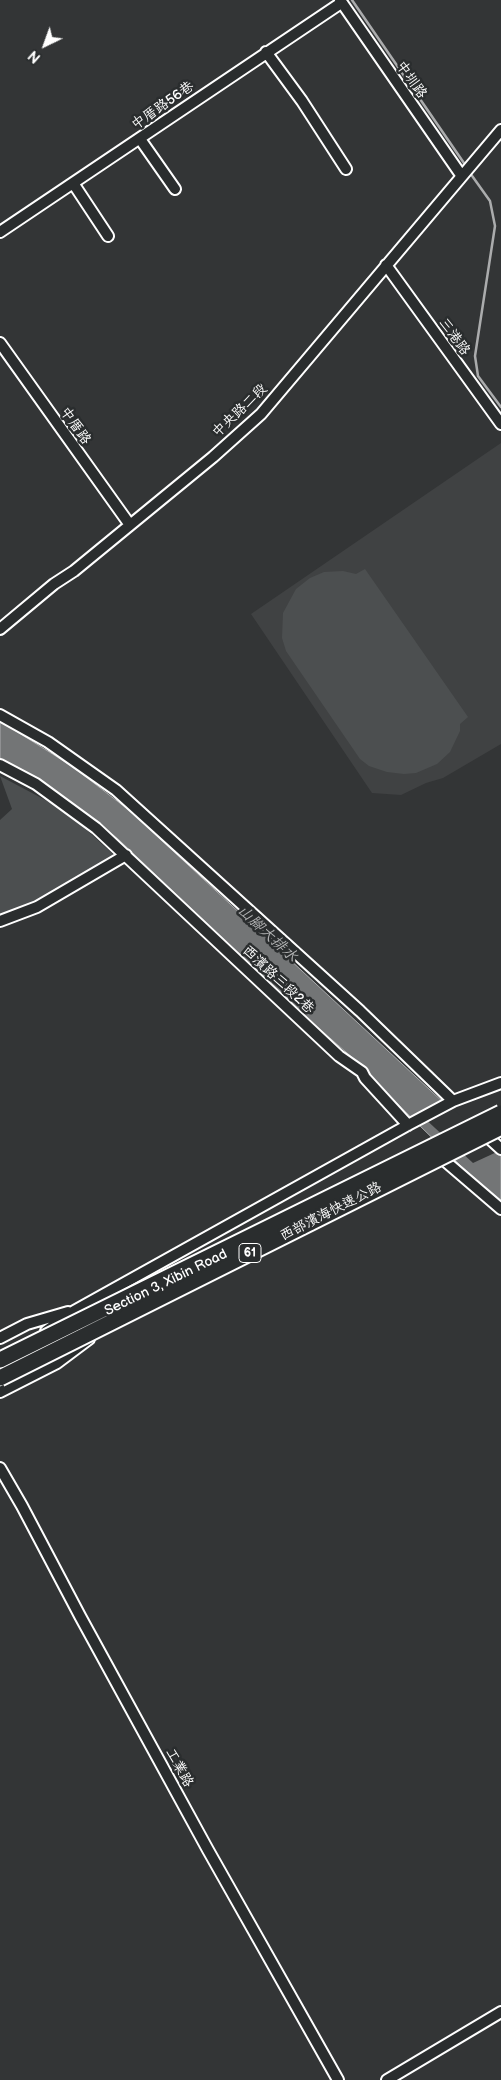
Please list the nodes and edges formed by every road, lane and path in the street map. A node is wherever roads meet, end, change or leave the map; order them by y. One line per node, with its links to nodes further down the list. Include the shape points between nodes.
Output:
1 (341, 1): 2 (street, 中厝路56巷); 6 (street, 中圳路)
2 (266, 52): 4 (street, 中厝路56巷); 5 (street)
3 (501, 130): 6 (street, 中央路二段)
4 (140, 140): 7 (street, 中厝路56巷); 8 (street)
5 (346, 169)
6 (461, 175): 11 (street, 中央路二段)
7 (73, 183): 9 (street, 中厝路56巷); 10 (street)
8 (175, 189)
9 (0, 232)
10 (108, 236)
11 (386, 265): 13 (street, 三港路); 14 (street, 中央路二段, via 261,414)
12 (0, 343): 14 (street, 中厝路)
13 (501, 424)
14 (130, 525): 15 (street, 中央路二段)
15 (0, 628)
16 (0, 715): 21 (street, via 48,742 116,790 360,1011)
17 (0, 765): 18 (street, 西濱路三段2巷, via 65,804)
18 (126, 855): 19 (street, via 37,907); 23 (street, 西濱路三段2巷, via 338,1056 362,1072)
19 (0, 921)
20 (501, 1083): 21 (street, Section 3, Xibin Road)
21 (453, 1101): 23 (street, Section 3, Xibin Road)
22 (501, 1113): 33 (highway, 西部濱海快速公路 / 61, bridge)
23 (408, 1125): 30 (street, Section 3, Xibin Road)
24 (501, 1127): 35 (highway, 西部濱海快速公路 / 61, bridge)
25 (501, 1134): 26 (street, Section 3, Xibin Road)
26 (490, 1139): 27 (street); 28 (street, Section 3, Xibin Road)
27 (501, 1150)
28 (445, 1160): 29 (street); 31 (street, Section 3, Xibin Road)
29 (501, 1209)
30 (74, 1311): 32 (street, Section 3, Xibin Road, via 27,1324); 34 (street, Section 3, Xibin Road)
31 (98, 1333): 34 (street, Section 3, Xibin Road); 36 (street, Section 3, Xibin Road, via 57,1363)
32 (0, 1338)
33 (0, 1360)
34 (0, 1366)
35 (0, 1378)
36 (0, 1392)
37 (0, 1468): 39 (street, 工業路)
38 (501, 2012): 40 (street)
39 (338, 2080)
40 (387, 2080)

